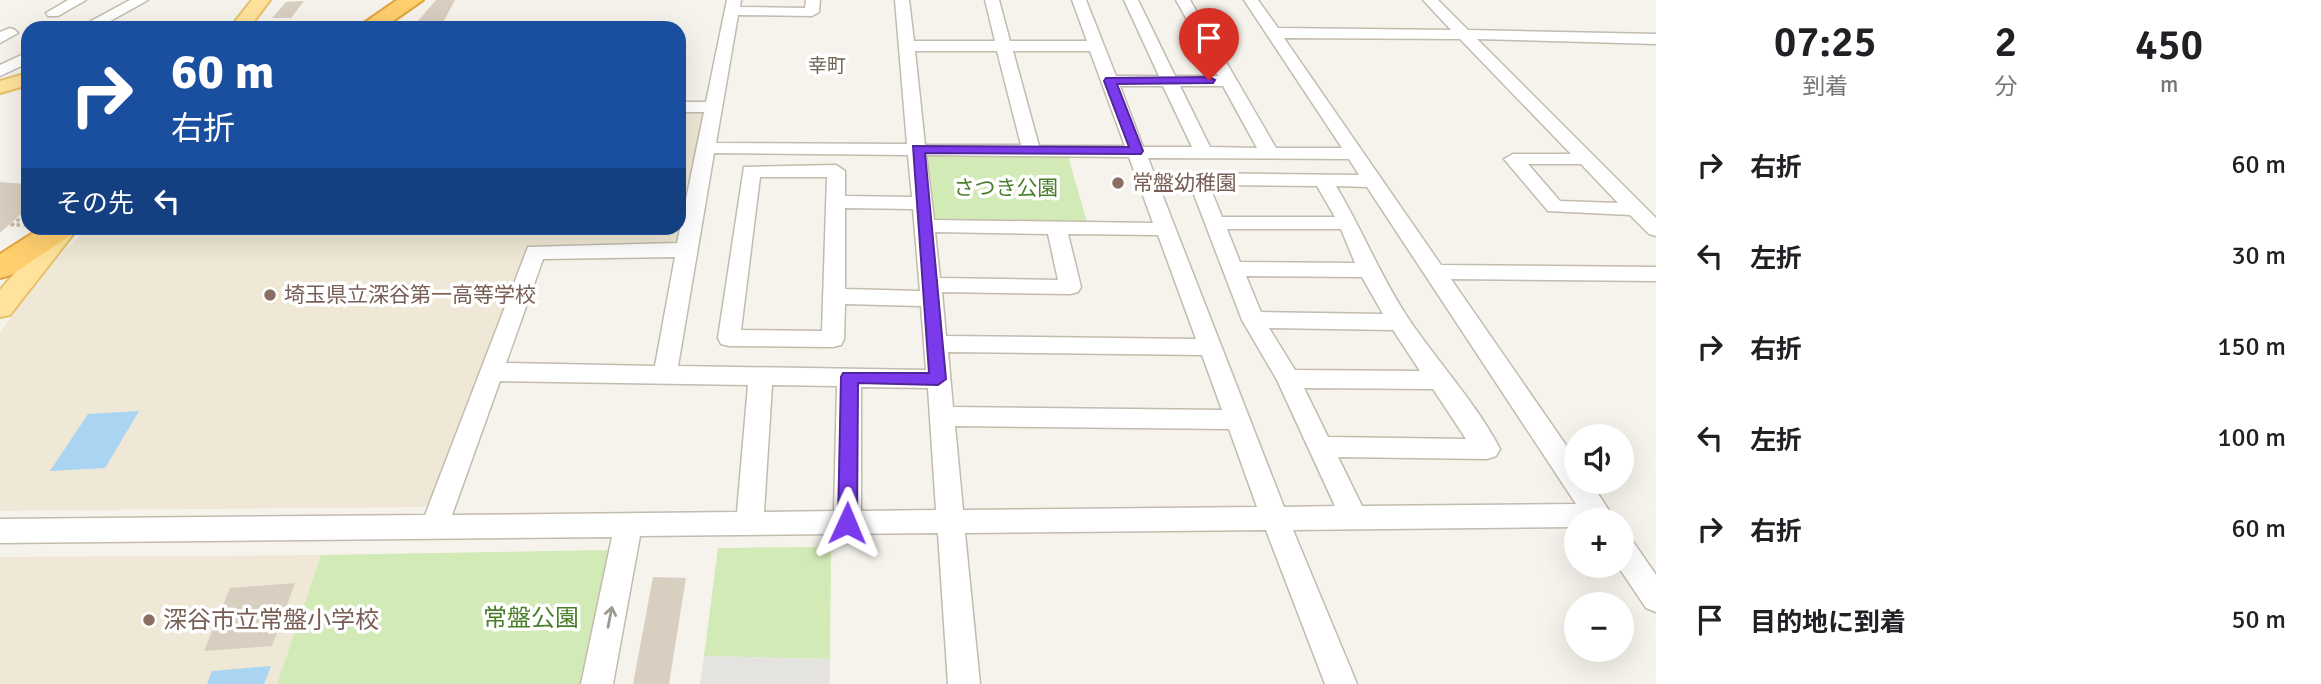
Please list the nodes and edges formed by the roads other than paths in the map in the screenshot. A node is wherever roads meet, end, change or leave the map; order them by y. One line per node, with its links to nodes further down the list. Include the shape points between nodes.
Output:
1 (79, 0): 14 (street)
2 (141, 0): 15 (street)
3 (261, 0): 16 (main road)
4 (412, 0): 17 (highway)
5 (813, 0): 13 (street, via 812,12)
6 (902, 0): 21 (street)
7 (992, 0): 22 (street)
8 (1079, 0): 23 (street)
9 (1131, 0): 26 (street)
10 (1183, 0): 27 (street)
11 (1251, 0): 18 (street)
12 (1430, 0): 19 (street)
13 (733, 6): 31 (street)
14 (52, 13)
15 (100, 21)
16 (244, 21)
17 (379, 21)
18 (1274, 33): 19 (street); 38 (street)
19 (1464, 35): 20 (street); 39 (street)
20 (1656, 39)
21 (906, 46): 22 (street); 33 (street)
22 (1004, 46): 23 (street); 34 (street)
23 (1097, 46): 28 (street)
24 (20, 65): 25 (street); 29 (main road)
25 (0, 72)
26 (1169, 80): 27 (street); 28 (street); 36 (street)
27 (1229, 80): 37 (street)
28 (1110, 81): 35 (street)
29 (0, 88)
30 (686, 107): 31 (street)
31 (713, 107): 32 (street)
32 (705, 148): 33 (street); 53 (street)
33 (918, 149): 34 (street); 43 (street)
34 (1031, 150): 35 (street)
35 (1136, 151): 36 (street); 49 (street)
36 (1203, 152): 37 (street)
37 (1270, 154): 38 (street)
38 (1356, 154): 41 (street)
39 (1587, 159): 44 (street); 44 (street, via 1513,159 1555,207)
40 (1323, 180): 41 (street); 45 (street, via 1197,180); 46 (street)
41 (1374, 181): 57 (street)
42 (836, 202): 43 (street); 60 (street); 60 (street, via 836,171 751,170 729,338 833,339)
43 (923, 203): 47 (street)
44 (1636, 209): 50 (street)
45 (1216, 223): 46 (street); 55 (street)
46 (1348, 223): 56 (street)
47 (925, 226): 48 (street); 59 (street)
48 (1056, 228): 49 (street); 59 (street, via 1070,287)
49 (1166, 229): 65 (street)
50 (1656, 230)
51 (59, 235): 54 (highway)
52 (65, 235): 61 (main road)
53 (686, 250): 66 (street, via 535,252); 67 (street)
54 (0, 268)
55 (1231, 269): 56 (street); 62 (street)
56 (1368, 270): 63 (street)
57 (1434, 272): 58 (street); 76 (street)
58 (1656, 274)
59 (931, 292): 60 (street); 64 (street)
60 (834, 296)
61 (0, 309)
62 (1253, 320): 63 (street); 71 (street)
63 (1399, 322): 72 (street)
64 (936, 344): 65 (street); 70 (street)
65 (1210, 347): 74 (street)
66 (492, 372): 67 (street); 84 (street)
67 (665, 374): 68 (street)
68 (761, 376): 69 (street); 82 (street)
69 (849, 377): 70 (street); 81 (street)
70 (938, 379): 73 (street)
71 (1288, 379): 72 (street); 75 (street)
72 (1441, 380): 75 (street, via 1488,449)
73 (941, 416): 74 (street); 80 (street)
74 (1238, 419): 79 (street)
75 (1320, 447): 77 (street)
76 (1595, 508)
77 (1353, 516): 78 (street); 79 (street)
78 (1564, 517)
79 (1275, 518): 80 (street); 90 (street)
80 (952, 521): 81 (street); 89 (street)
81 (847, 523): 82 (street)
82 (750, 524): 83 (street)
83 (628, 526): 84 (street); 88 (street, one-way to 83)
84 (434, 527): 85 (street)
85 (0, 531)
86 (1634, 567): 87 (street)
87 (1656, 599)
88 (597, 684)
89 (964, 684)
90 (1341, 684)

